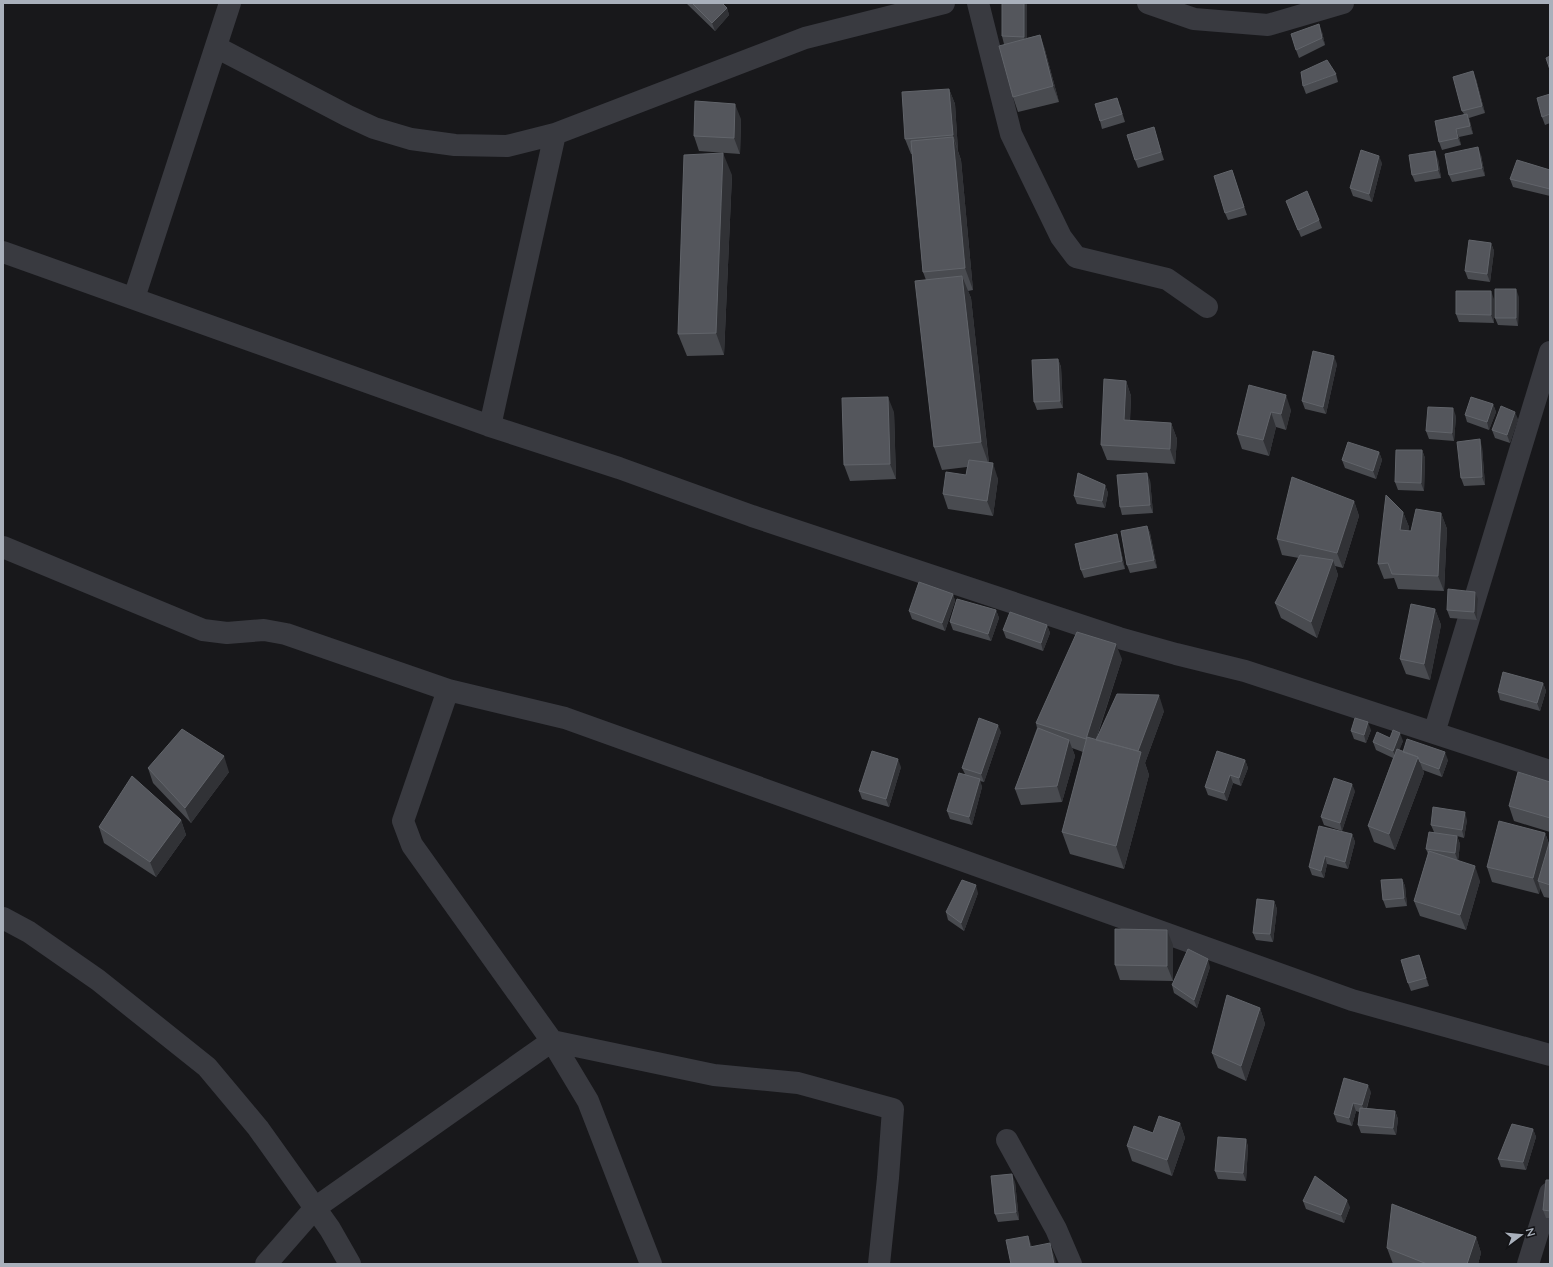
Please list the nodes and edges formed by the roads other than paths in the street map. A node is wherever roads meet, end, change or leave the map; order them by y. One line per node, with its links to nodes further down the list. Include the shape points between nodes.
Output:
1 (230, 3): 6 (street)
2 (944, 3): 7 (street, via 805,38)
3 (978, 3): 10 (street, via 1011,134 1068,247 1076,257 1167,279)
4 (1148, 3): 5 (street, via 1194,19 1268,25)
5 (1343, 3)
6 (216, 47): 7 (street, via 348,116 374,128 411,139 455,146 507,146); 9 (street)
7 (555, 134): 13 (street)
8 (3, 252): 9 (street)
9 (134, 298): 13 (street)
10 (1207, 307)
11 (1550, 352): 12 (street)
12 (1543, 398): 16 (street)
13 (490, 426): 16 (street, via 1119,638 1245,671)
14 (3, 548): 15 (street, via 203,630 228,633 264,630 286,634)
15 (448, 690): 19 (street, via 403,821 412,845); 20 (street, via 565,718 1352,1000)
16 (1434, 733): 17 (street)
17 (1550, 771)
18 (3, 918): 23 (street, via 29,932 98,980 208,1068 258,1128)
19 (552, 1041): 23 (street); 26 (street, via 588,1101); 27 (street, via 714,1075 798,1083 893,1109)
20 (1550, 1055)
21 (1007, 1140): 28 (street, via 1056,1229)
22 (1550, 1193): 29 (street)
23 (315, 1208): 24 (street); 25 (street)
24 (266, 1264)
25 (350, 1264)
26 (651, 1264)
27 (879, 1264)
28 (1071, 1264)
29 (1528, 1264)

